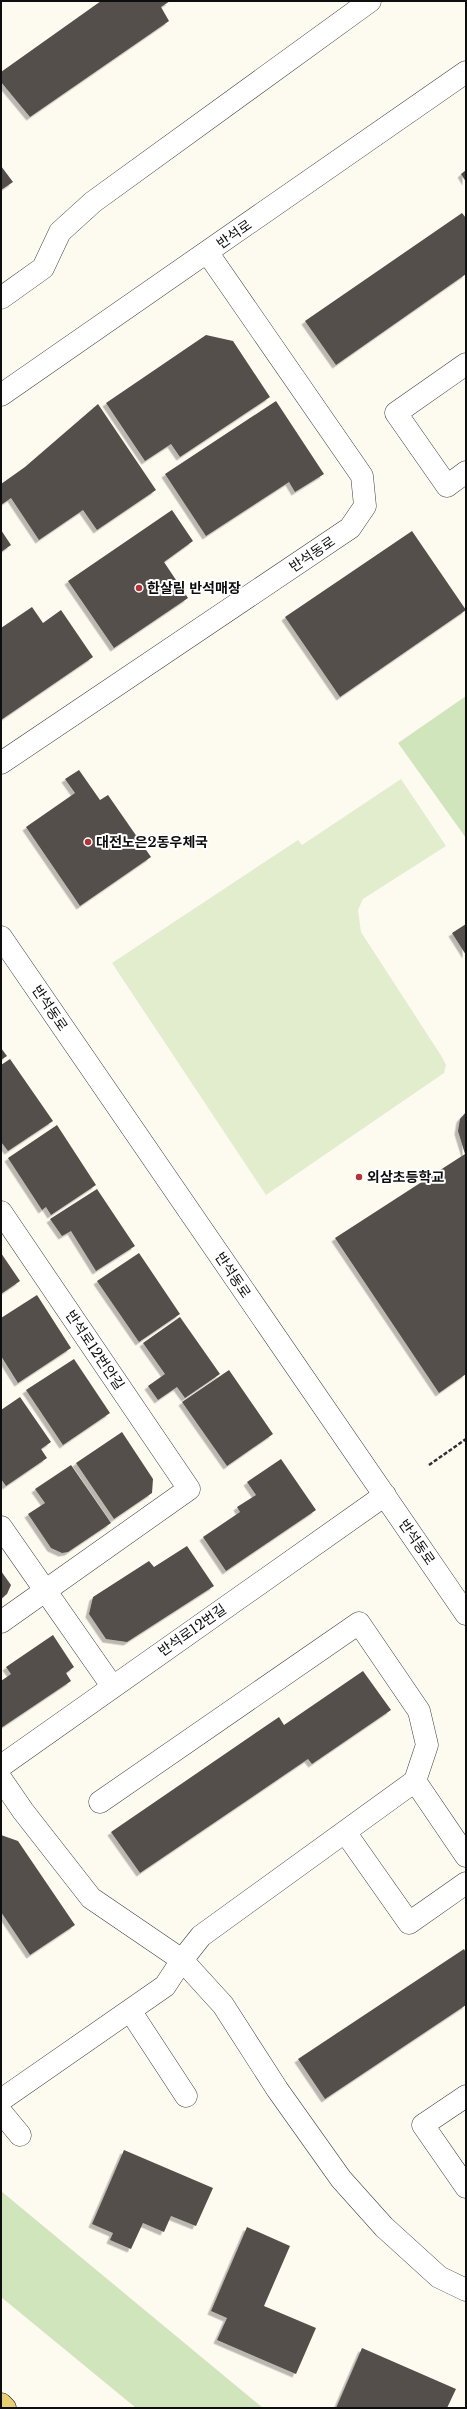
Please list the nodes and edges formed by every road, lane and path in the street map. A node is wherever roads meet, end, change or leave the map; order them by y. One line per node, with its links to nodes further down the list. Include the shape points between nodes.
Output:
1 (370, 1): 4 (street, via 93,202 60,232 43,268)
2 (466, 72): 3 (street, 반석로)
3 (207, 252): 6 (street, 반석로); 8 (street, 반석동로, via 362,476 365,506 350,528)
4 (1, 298)
5 (466, 364): 7 (street, via 396,413 447,486)
6 (1, 395)
7 (466, 472)
8 (1, 763)
9 (1, 937): 13 (street, 반석동로)
10 (1, 1212): 15 (street, 반석로12번안길, via 189,1489)
11 (466, 1439): 12 (path)
12 (430, 1465)
13 (385, 1495): 16 (street, 반석동로); 18 (street, 반석로12번길)
14 (1, 1527): 15 (street)
15 (45, 1591): 17 (street); 18 (street)
16 (466, 1614)
17 (1, 1622)
18 (112, 1686): 19 (street, 반석로12번길)
19 (1, 1766)
20 (1, 1779): 26 (street, via 91,1898)
21 (415, 1781): 22 (street, via 427,1745 419,1711 359,1623); 23 (street); 24 (street)
22 (100, 1802)
23 (345, 1832): 25 (street, via 409,1923); 26 (street, via 201,1936)
24 (466, 1856)
25 (466, 1883)
26 (182, 1960): 27 (street, via 165,1986); 34 (street, via 223,2005 277,2089 340,2179 384,2227 439,2277)
27 (131, 2012): 28 (street); 30 (street)
28 (186, 2096)
29 (466, 2096): 33 (street, via 423,2125)
30 (1, 2100)
31 (1, 2112): 32 (street)
32 (20, 2135)
33 (466, 2187)
34 (466, 2290)
35 (1, 2404): 36 (main road)
36 (5, 2408)

